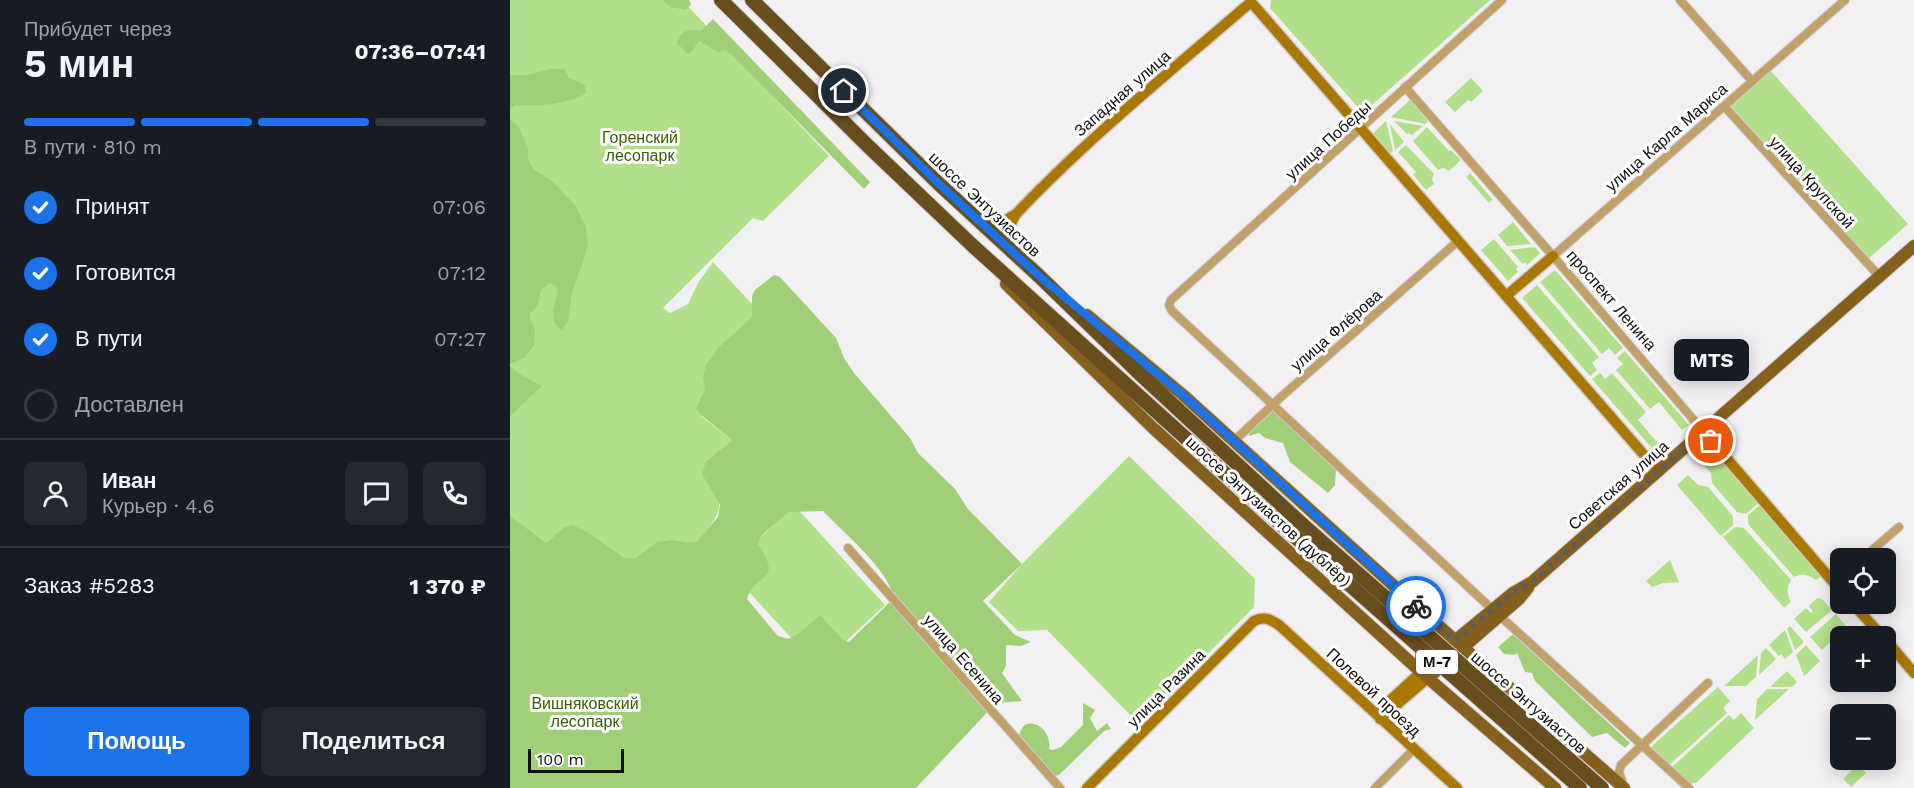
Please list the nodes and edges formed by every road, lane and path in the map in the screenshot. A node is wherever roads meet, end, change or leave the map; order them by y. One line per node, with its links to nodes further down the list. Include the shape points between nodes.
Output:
1 (721, 0): 14 (highway, шоссе Энтузиастов / М-7)
2 (752, 0): 12 (highway, шоссе Энтузиастов / М-7)
3 (1502, 0): 8 (street, улица Победы)
4 (1680, 0): 7 (street)
5 (1845, 0): 7 (street, улица Карла Маркса)
6 (1252, 1): 10 (street); 11 (street, Западная улица, via 1059,168)
7 (1752, 81): 9 (street, улица Карла Маркса)
8 (1405, 87): 10 (street, улица Победы); 17 (street, проспект Ленина)
9 (1724, 106): 17 (street, улица Карла Маркса); 19 (street, улица Крупской)
10 (1361, 129): 13 (street); 21 (street, улица Победы, via 1169,305)
11 (1016, 214): 12 (street, via 1001,223); 16 (street, Западная улица, via 1006,233)
12 (979, 221): 16 (highway, шоссе Энтузиастов / М-7)
13 (1458, 241): 20 (street); 21 (street, улица Флёрова)
14 (973, 246): 29 (main road, шоссе Энтузиастов (дублёр), via 1143,420); 52 (highway, шоссе Энтузиастов / М-7, bridge)
15 (1914, 246): 19 (main road, Советская улица)
16 (1012, 252): 18 (highway, шоссе Энтузиастов / М-7)
17 (1554, 256): 20 (street, улица Карла Маркса); 22 (street, проспект Ленина)
18 (1039, 276): 23 (main road, шоссе Энтузиастов (дублёр)); 53 (highway, шоссе Энтузиастов / М-7, bridge, via 1303,525)
19 (1880, 277): 22 (main road, Советская улица)
20 (1506, 296): 24 (street)
21 (1273, 404): 23 (street, улица Флёрова); 31 (street)
22 (1704, 432): 24 (main road, Советская улица); 30 (street, проспект Ленина)
23 (1234, 441): 26 (main road, шоссе Энтузиастов (дублёр))
24 (1658, 471): 31 (main road, Советская улица, via 1532,582 1519,599)
25 (1899, 527): 28 (street)
26 (1341, 537): 29 (main road, via 1343,556 1335,570 1322,573); 35 (main road, шоссе Энтузиастов (дублёр))
27 (848, 548): 47 (street, улица Есенина)
28 (1875, 548)
29 (1306, 566): 38 (main road, шоссе Энтузиастов (дублёр))
30 (1830, 574)
31 (1497, 613): 35 (main road, Советская улица); 42 (street)
32 (1862, 614): 34 (street)
33 (1270, 619): 40 (street, Полевой проезд); 48 (street, улица Разина, via 1261,617 1254,621)
34 (1873, 626)
35 (1460, 644): 38 (main road, Советская улица); 41 (main road, шоссе Энтузиастов (дублёр))
36 (1896, 652): 37 (street)
37 (1914, 673)
38 (1425, 675): 40 (street, Советская улица); 44 (main road, шоссе Энтузиастов (дублёр))
39 (1708, 683): 42 (street)
40 (1378, 717): 43 (street, Полевой проезд)
41 (1547, 721): 44 (main road, via 1531,715 1515,720 1508,737); 45 (main road, шоссе Энтузиастов (дублёр))
42 (1641, 746): 46 (street); 55 (street)
43 (1414, 749): 49 (street); 50 (street, Полевой проезд)
44 (1513, 751): 51 (main road, шоссе Энтузиастов (дублёр))
45 (1595, 764): 46 (street); 54 (main road, шоссе Энтузиастов (дублёр))
46 (1621, 765): 54 (street)
47 (1060, 788)
48 (1087, 788)
49 (1375, 788)
50 (1456, 788)
51 (1555, 788)
52 (1580, 788)
53 (1602, 788)
54 (1624, 788)
55 (1689, 788)

